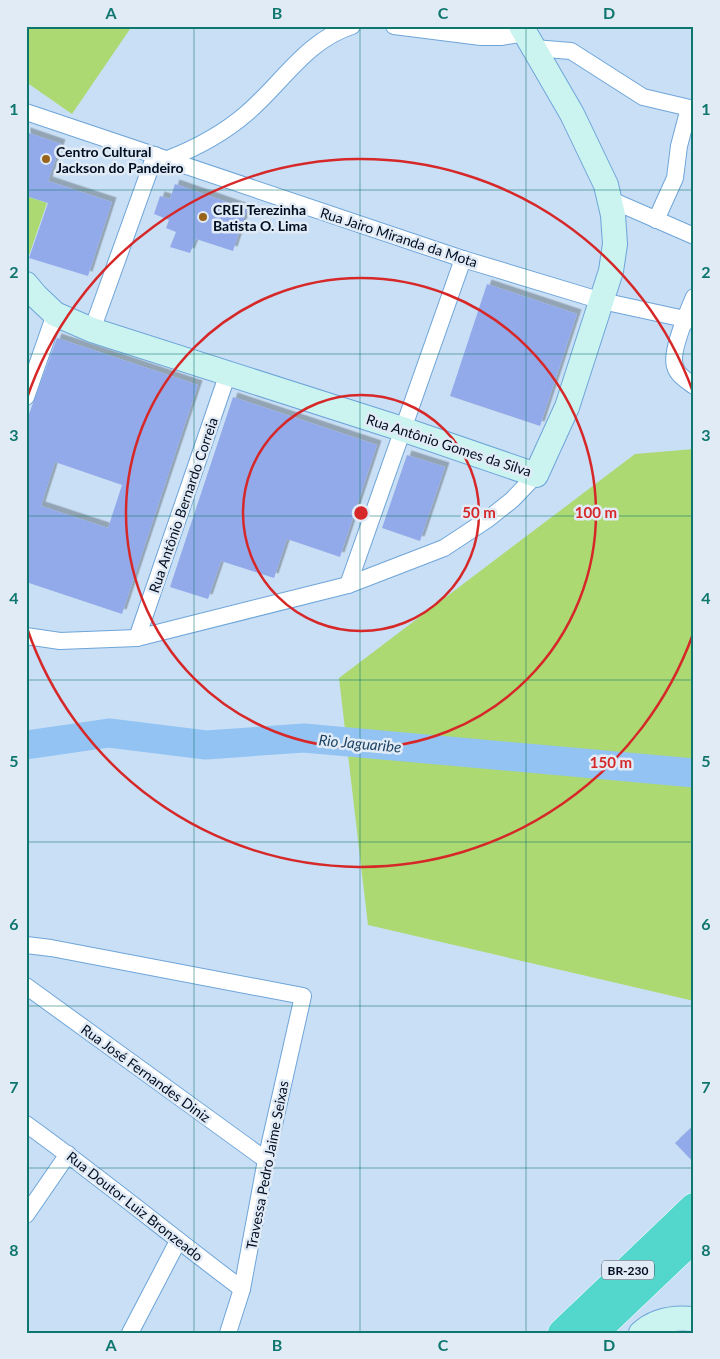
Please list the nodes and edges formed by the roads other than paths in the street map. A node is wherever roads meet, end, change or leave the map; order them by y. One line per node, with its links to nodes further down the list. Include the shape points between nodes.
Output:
1 (352, 26): 6 (street, via 323,39 247,114 203,143)
2 (394, 26): 3 (street, via 481,37)
3 (527, 36): 4 (street, via 571,51 643,97); 7 (street, Rua Antônio Gomes da Silva, via 572,114 606,185)
4 (692, 108): 8 (street, via 679,146 675,178)
5 (26, 112): 6 (street, Rua Jairo Miranda da Mota)
6 (161, 157): 10 (street, Rua Jairo Miranda da Mota); 16 (street)
7 (609, 199): 8 (street); 13 (street, Rua Antônio Gomes da Silva, via 615,244)
8 (656, 220): 9 (street)
9 (694, 236)
10 (463, 259): 13 (street, Rua Jairo Miranda da Mota); 20 (street)
11 (26, 284): 14 (street, Rua Antônio Gomes da Silva)
12 (694, 297): 15 (street)
13 (602, 300): 15 (street, Rua Jairo Miranda da Mota); 21 (street, Rua Antônio Gomes da Silva, via 567,406)
14 (55, 314): 16 (street, Rua Antônio Gomes da Silva); 19 (street)
15 (689, 319): 18 (street, via 674,356 675,367 681,376)
16 (92, 330): 17 (street, Rua Antônio Gomes da Silva)
17 (228, 373): 20 (street, Rua Antônio Gomes da Silva); 24 (street, Rua Antônio Bernardo Correia)
18 (694, 386)
19 (26, 397)
20 (402, 429): 21 (street, Rua Antônio Gomes da Silva); 22 (street)
21 (536, 475): 22 (street, via 512,500 444,548)
22 (348, 585): 24 (street)
23 (26, 636): 24 (street, via 60,641)
24 (137, 638)
25 (26, 945): 29 (street, Travessa Pedro Jaime Seixas, via 302,996)
26 (26, 986): 29 (street, Rua José Fernandes Diniz)
27 (26, 1124): 28 (street, Rua Doutor Luiz Bronzeado)
28 (68, 1154): 31 (street); 33 (street, Rua Doutor Luiz Bronzeado)
29 (266, 1160): 34 (street, Travessa Pedro Jaime Seixas)
30 (694, 1207): 38 (highway, BR-230)
31 (26, 1214)
32 (694, 1238): 39 (highway, BR-230)
33 (178, 1241): 34 (street, Rua Doutor Luiz Bronzeado); 36 (street)
34 (242, 1289): 37 (street, Travessa Pedro Jaime Seixas)
35 (694, 1319): 40 (street, via 661,1321)
36 (130, 1333)
37 (228, 1333)
38 (562, 1333)
39 (594, 1333)
40 (640, 1333)

